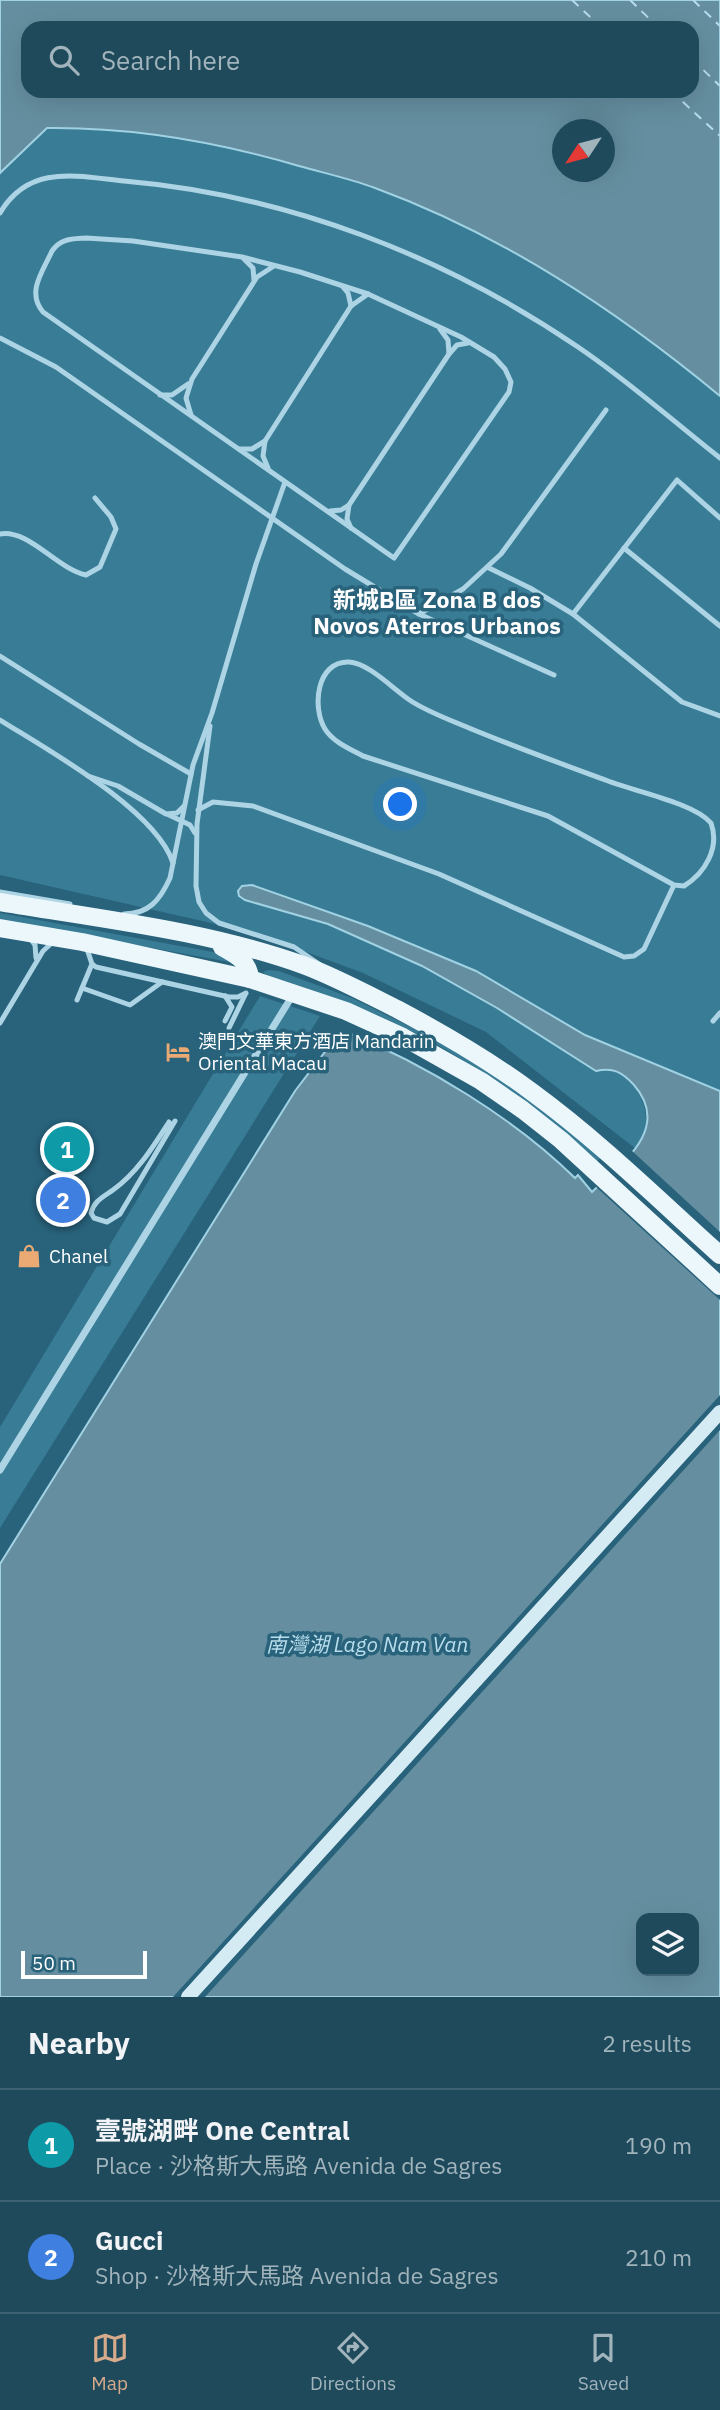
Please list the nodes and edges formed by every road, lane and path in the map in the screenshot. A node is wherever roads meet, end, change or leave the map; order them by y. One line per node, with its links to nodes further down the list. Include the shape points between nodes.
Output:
1 (0, 212): 18 (lane, via 21,188 57,175 228,195 346,228 463,280 578,347)
2 (242, 257): 3 (lane); 4 (lane, via 253,268); 13 (lane, via 86,238 68,239 52,251 35,286 37,306)
3 (277, 265): 4 (lane); 5 (lane)
4 (254, 282): 12 (lane)
5 (342, 285): 6 (lane); 7 (lane)
6 (368, 293): 7 (lane); 8 (lane)
7 (351, 306): 16 (lane)
8 (436, 325): 10 (lane); 11 (lane, via 448,340)
9 (0, 338): 24 (lane, via 56,367)
10 (471, 343): 11 (lane, via 457,345); 26 (lane, via 505,369 511,382 509,391 394,558)
11 (449, 354): 22 (lane)
12 (192, 379): 13 (lane, via 178,392); 15 (lane, via 186,398)
13 (160, 395): 15 (lane)
14 (606, 410): 29 (lane)
15 (193, 418): 17 (lane)
16 (265, 441): 17 (lane, via 252,449); 19 (lane, via 263,456)
17 (238, 449): 19 (lane)
18 (720, 458)
19 (269, 471): 20 (lane)
20 (285, 482): 23 (lane); 24 (lane)
21 (95, 498): 27 (lane, via 116,529 100,567 86,575 75,573 25,538)
22 (349, 505): 23 (lane); 26 (lane, via 347,519)
23 (327, 511): 26 (lane)
24 (273, 517): 30 (lane); 35 (lane)
25 (720, 518): 28 (lane, via 677,480)
26 (352, 528)
27 (0, 534)
28 (624, 548): 31 (lane); 32 (lane)
29 (489, 568): 30 (lane); 31 (lane)
30 (419, 614): 34 (lane)
31 (573, 614): 36 (lane, via 682,702)
32 (720, 626)
33 (0, 656): 38 (lane)
34 (554, 675)
35 (212, 713): 38 (lane); 41 (lane)
36 (720, 716)
37 (0, 720): 39 (lane)
38 (191, 774): 40 (lane)
39 (85, 775): 42 (lane, via 118,786); 45 (lane, via 146,820)
40 (184, 806): 42 (lane, via 177,813); 43 (lane)
41 (198, 810): 44 (lane); 46 (lane, via 213,803 253,806 439,874 624,957 644,949)
42 (166, 814): 43 (lane)
43 (181, 820): 44 (lane); 45 (lane)
44 (196, 835): 58 (lane, via 196,886 206,913 219,922 303,952)
45 (173, 863): 50 (lane, via 162,894 145,910 128,914)
46 (674, 885): 46 (lane, via 548,816 363,756 341,744 326,732 318,715 326,672 336,664 350,662 372,671 413,702 468,727 691,810 711,822 718,835 712,864 684,886)
47 (0, 891): 49 (lane)
48 (0, 902): 54 (main road)
49 (81, 907)
50 (94, 909)
51 (0, 928): 52 (main road)
52 (21, 930): 53 (main road); 56 (lane, via 35,945)
53 (59, 937): 55 (main road); 56 (lane)
54 (201, 938): 58 (main road, via 253,949); 60 (main road, via 241,959 249,970)
55 (82, 942): 57 (lane); 60 (main road)
56 (36, 961): 68 (lane)
57 (92, 964): 59 (lane); 61 (lane)
58 (333, 977): 71 (main road, via 444,1034 533,1093)
59 (162, 982): 61 (lane, via 130,1004); 63 (lane)
60 (248, 986): 62 (main road); 63 (lane, via 238,997); 69 (lane)
61 (82, 988): 64 (lane)
62 (295, 992): 72 (main road, via 404,1037 481,1081 552,1133); 74 (street)
63 (225, 996): 66 (lane, via 232,1007)
64 (77, 1000)
65 (720, 1013): 67 (lane)
66 (225, 1021)
67 (713, 1021)
68 (0, 1023)
69 (229, 1027)
70 (172, 1121): 70 (lane, via 120,1214 107,1223 94,1218 95,1203 135,1170)
71 (720, 1255)
72 (720, 1286)
73 (720, 1412): 75 (main road)
74 (0, 1470)
75 (188, 1997)

